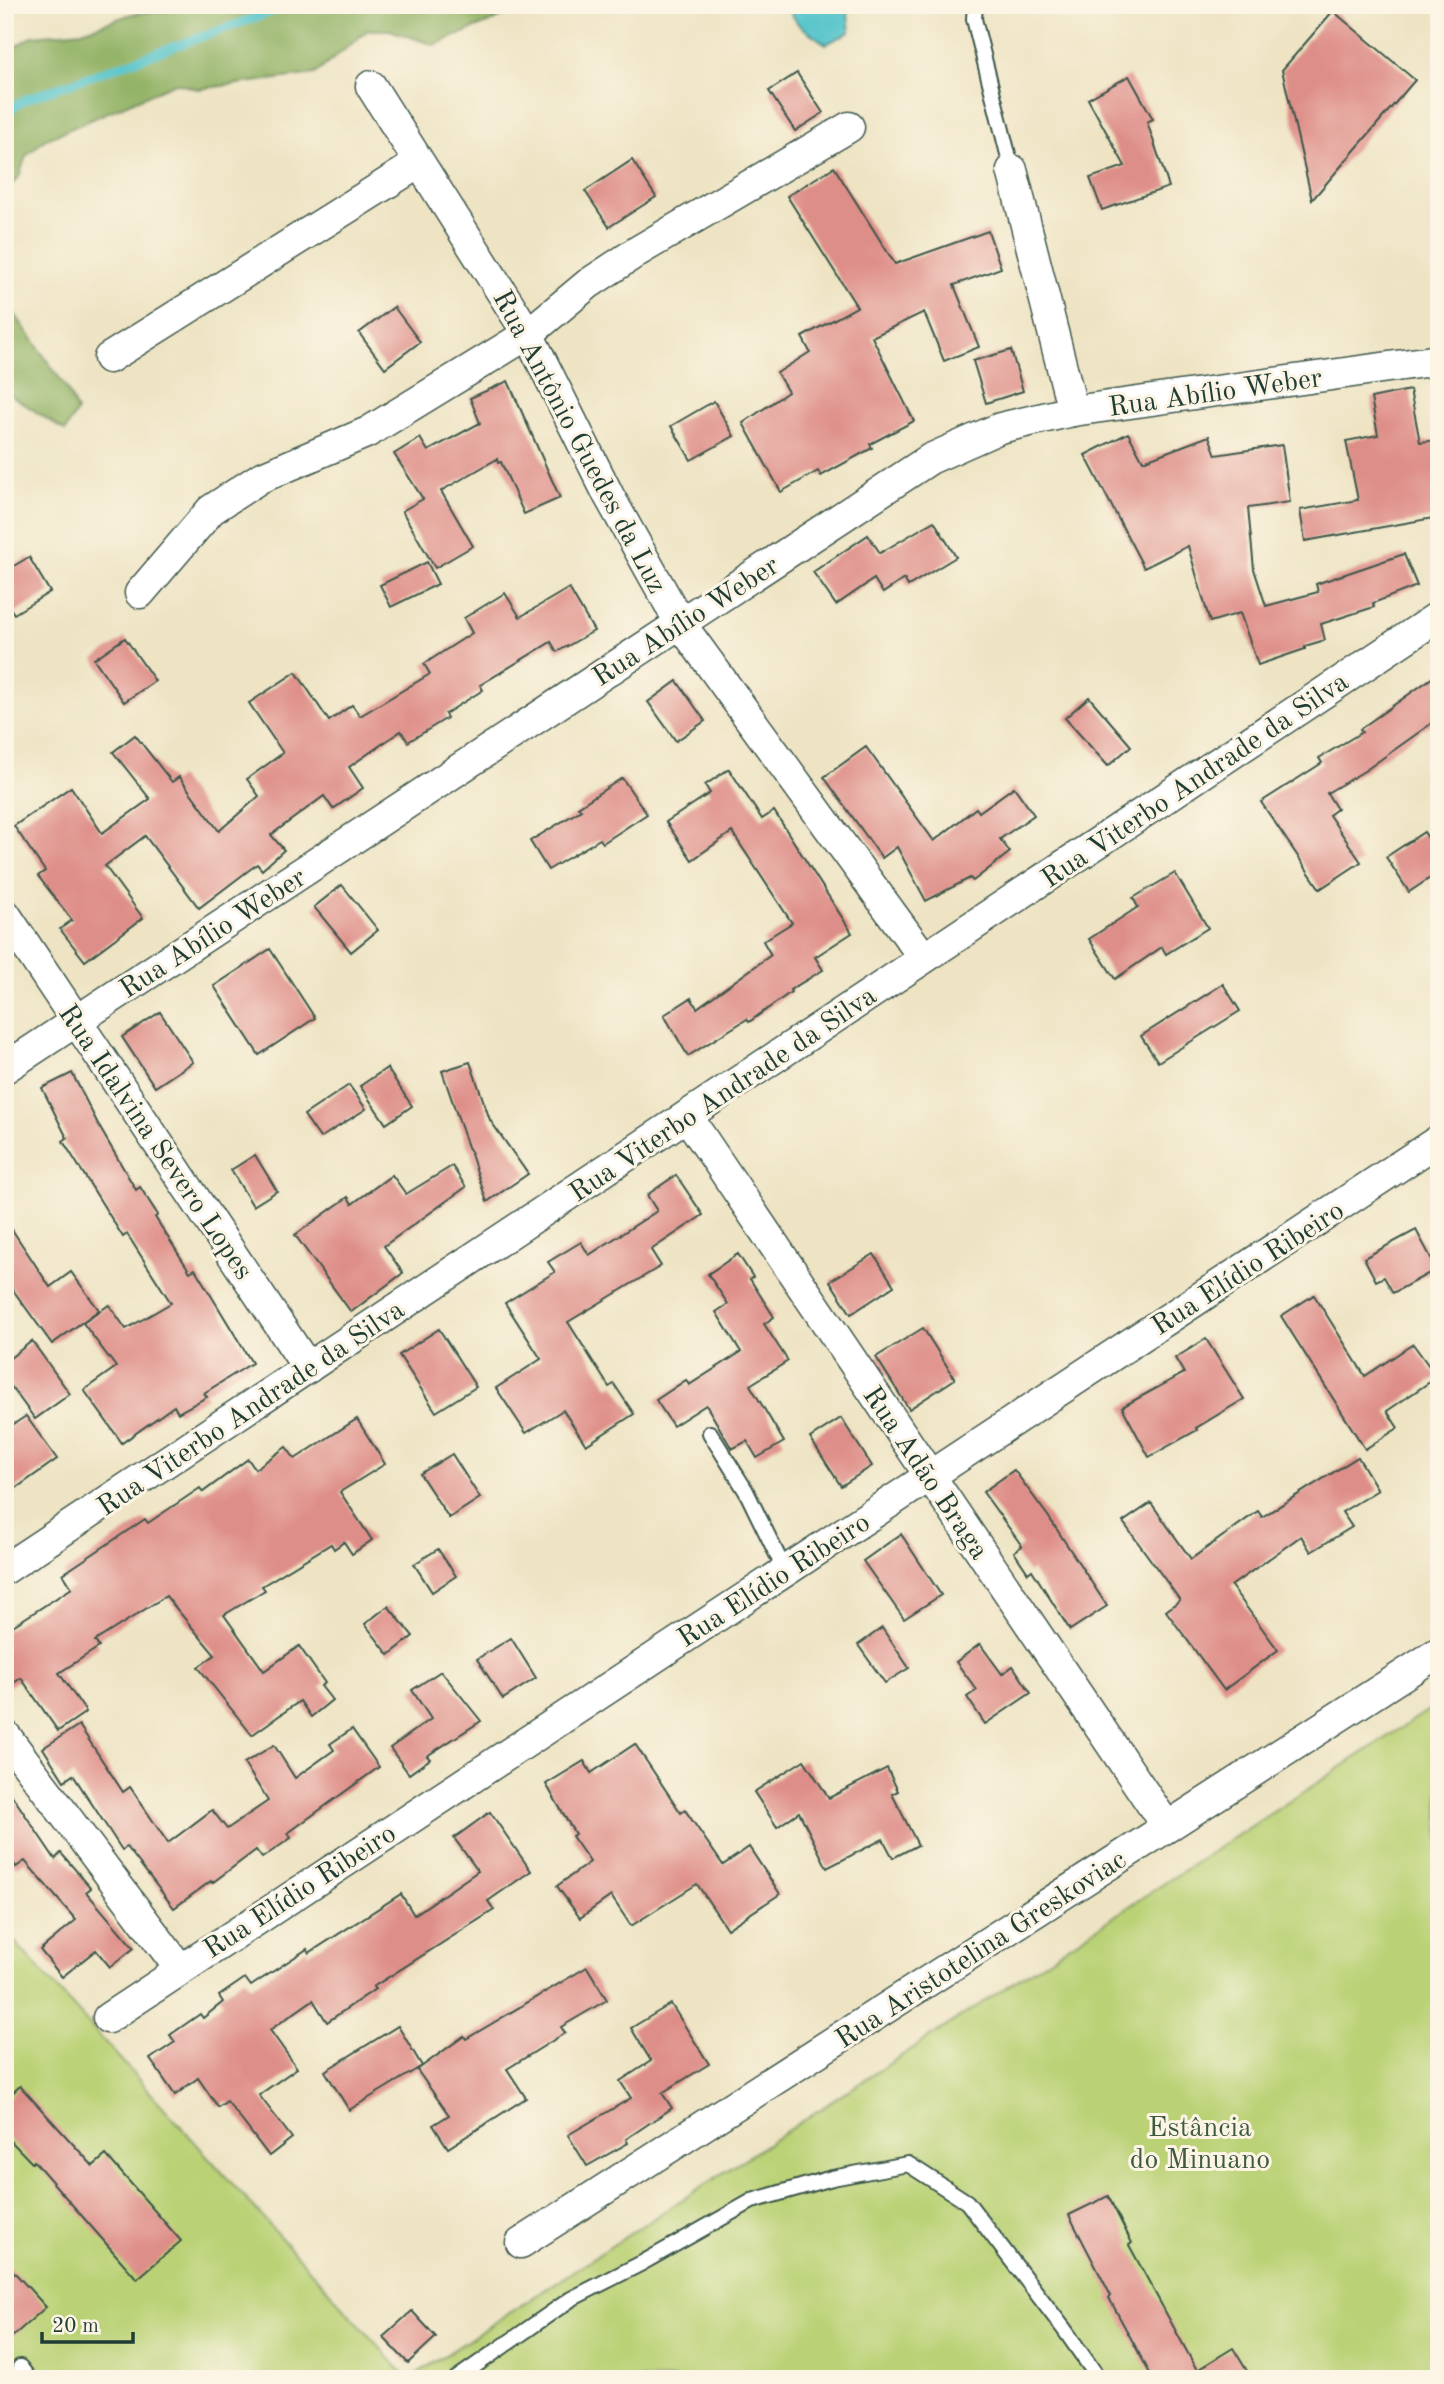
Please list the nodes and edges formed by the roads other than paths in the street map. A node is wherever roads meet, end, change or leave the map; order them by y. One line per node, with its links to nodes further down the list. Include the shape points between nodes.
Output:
1 (975, 5): 5 (lane, via 974,19)
2 (371, 86): 4 (street, Rua Antônio Guedes da Luz)
3 (849, 127): 6 (street, via 638,251)
4 (419, 163): 6 (street, Rua Antônio Guedes da Luz); 7 (street)
5 (1012, 170): 9 (street)
6 (528, 334): 10 (street, via 368,432 260,478 211,510); 12 (street, Rua Antônio Guedes da Luz)
7 (109, 358)
8 (1439, 360): 9 (street, Rua Abílio Weber)
9 (1073, 411): 12 (street, Rua Abílio Weber, via 1000,428 930,459)
10 (140, 593)
11 (1439, 616): 14 (street, Rua Viterbo Andrade da Silva)
12 (680, 624): 14 (street, Rua Antônio Guedes da Luz); 15 (street, Rua Abílio Weber)
13 (5, 914): 15 (street, Rua Idalvina Severo Lopes)
14 (924, 958): 17 (street, Rua Viterbo Andrade da Silva)
15 (76, 1021): 16 (street, Rua Abílio Weber); 19 (street, Rua Idalvina Severo Lopes)
16 (5, 1068)
17 (687, 1116): 19 (street, Rua Viterbo Andrade da Silva); 21 (street, Rua Adão Braga)
18 (1439, 1140): 21 (street, Rua Elídio Ribeiro)
19 (308, 1368): 22 (street, Rua Viterbo Andrade da Silva)
20 (710, 1433): 23 (lane)
21 (930, 1476): 23 (street, Rua Elídio Ribeiro); 26 (street, Rua Adão Braga)
22 (5, 1569)
23 (785, 1571): 27 (street, Rua Elídio Ribeiro)
24 (1439, 1652): 26 (street, Rua Aristotelina Greskoviac)
25 (5, 1735): 27 (street)
26 (1167, 1827): 29 (street, Rua Aristotelina Greskoviac)
27 (180, 1969): 28 (street, Rua Elídio Ribeiro)
28 (108, 2018)
29 (522, 2244)
30 (456, 2379): 31 (lane, via 570,2299 752,2201 832,2178 908,2164 967,2202)
31 (1099, 2379)

